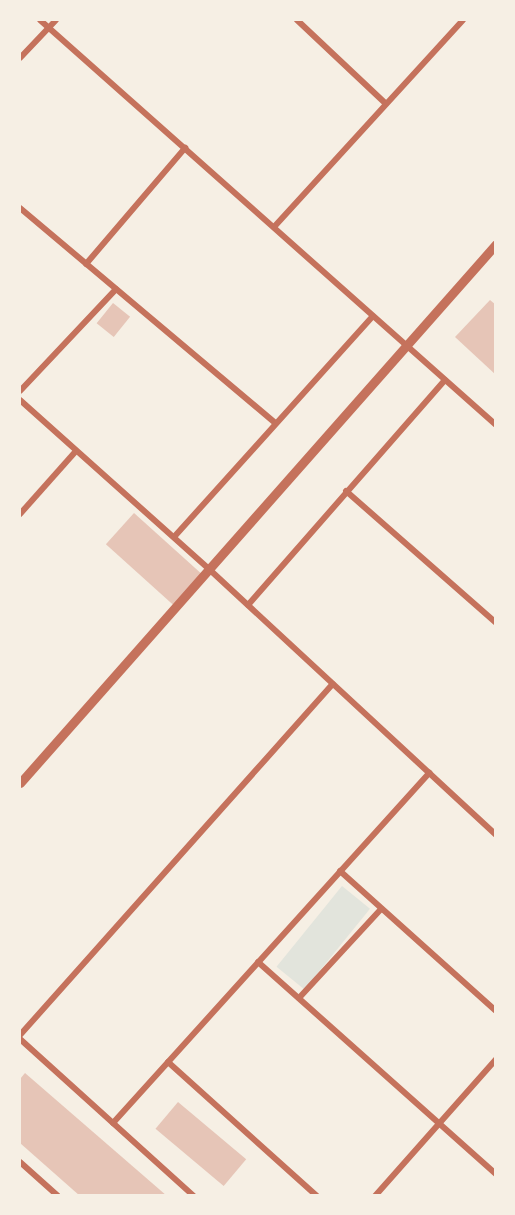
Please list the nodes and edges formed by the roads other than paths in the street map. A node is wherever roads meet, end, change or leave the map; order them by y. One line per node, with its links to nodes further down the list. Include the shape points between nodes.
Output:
1 (40, 20): 5 (street)
2 (56, 20): 5 (street)
3 (297, 20): 7 (street)
4 (463, 20): 7 (street)
5 (48, 27): 6 (street); 8 (street)
6 (20, 58)
7 (385, 103): 10 (street)
8 (184, 148): 10 (street); 12 (street)
9 (20, 208): 12 (street)
10 (274, 227): 14 (street)
11 (495, 244): 15 (street)
12 (86, 264): 13 (street)
13 (116, 289): 17 (street); 19 (street)
14 (373, 316): 15 (street); 19 (street)
15 (406, 345): 16 (street); 25 (street)
16 (445, 380): 20 (street); 22 (street)
17 (20, 391)
18 (20, 400): 21 (street)
19 (274, 422): 24 (street)
20 (495, 425)
21 (76, 451): 23 (street); 24 (street)
22 (346, 491): 26 (street); 27 (street)
23 (20, 514)
24 (174, 537): 25 (street)
25 (210, 570): 26 (street); 30 (street)
26 (248, 605): 28 (street)
27 (495, 623)
28 (333, 684): 29 (street); 37 (street)
29 (429, 773): 31 (street); 32 (street)
30 (20, 783)
31 (495, 835)
32 (340, 871): 33 (street); 34 (street)
33 (381, 909): 35 (street); 36 (street)
34 (258, 962): 35 (street); 39 (street)
35 (299, 998): 41 (street)
36 (495, 1011)
37 (20, 1037): 40 (street)
38 (495, 1059): 41 (street)
39 (168, 1062): 40 (street); 46 (street)
40 (113, 1123): 45 (street)
41 (439, 1123): 43 (street); 47 (street)
42 (20, 1162): 44 (street)
43 (495, 1174)
44 (58, 1196)
45 (194, 1196)
46 (317, 1196)
47 (375, 1196)

